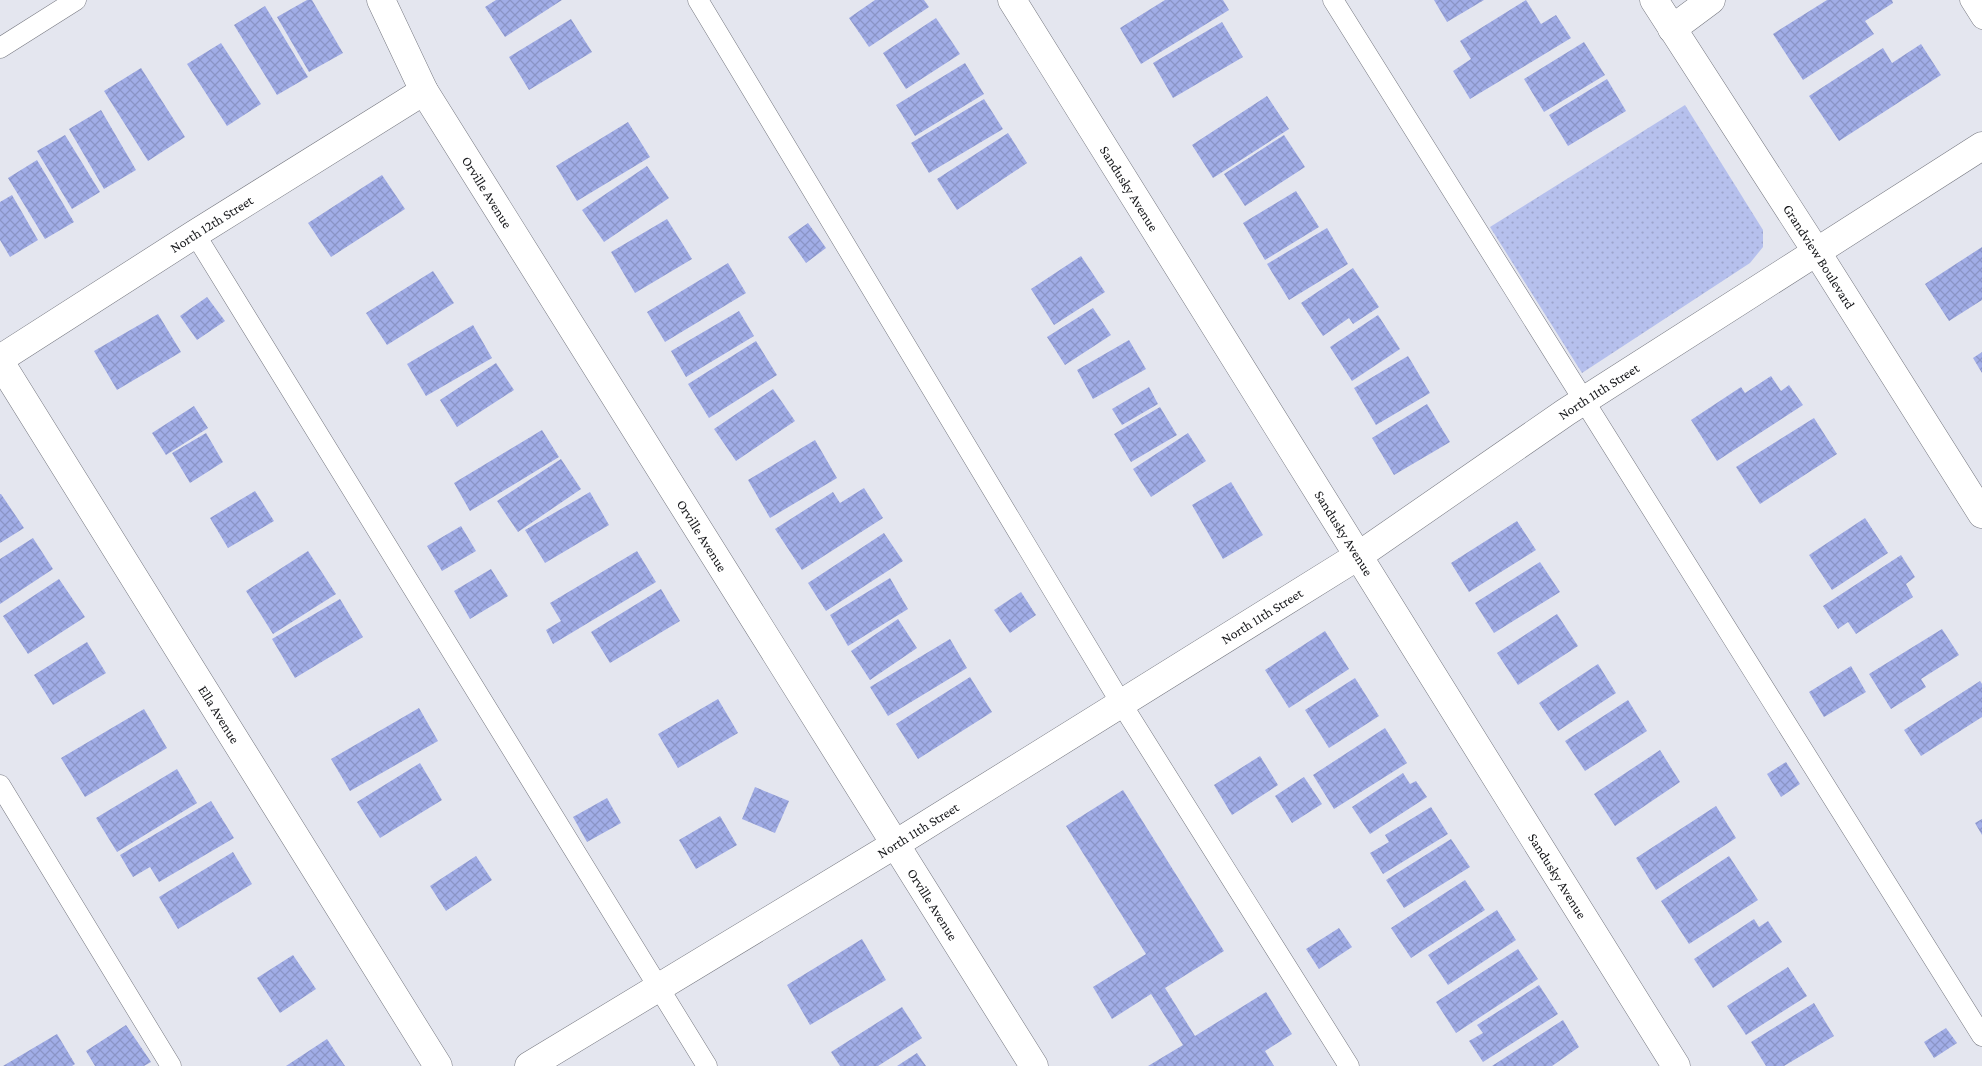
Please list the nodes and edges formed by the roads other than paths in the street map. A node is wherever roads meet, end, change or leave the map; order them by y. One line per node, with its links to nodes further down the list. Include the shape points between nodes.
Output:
1 (76, 0): 11 (lane)
2 (381, 0): 12 (street, Orville Avenue)
3 (698, 0): 20 (lane)
4 (1012, 0): 19 (street, Sandusky Avenue)
5 (1333, 0): 17 (lane)
6 (1654, 0): 10 (street, Grandview Boulevard)
7 (1711, 0): 10 (street)
8 (1970, 0): 9 (lane)
9 (1982, 19)
10 (1672, 30): 15 (street, Grandview Boulevard)
11 (0, 48)
12 (424, 91): 14 (street, North 12th Street); 22 (street, Orville Avenue)
13 (1982, 146): 15 (street, North 11th Street)
14 (195, 234): 16 (street, North 12th Street); 23 (lane)
15 (1816, 251): 17 (street, North 11th Street); 18 (street, Grandview Boulevard)
16 (0, 360): 26 (street, Ella Avenue)
17 (1584, 401): 19 (street, North 11th Street); 24 (lane)
18 (1982, 514)
19 (1358, 556): 20 (street, North 11th Street); 31 (street, Sandusky Avenue)
20 (1121, 703): 22 (street, North 11th Street); 30 (lane)
21 (0, 785): 25 (lane)
22 (894, 845): 23 (street, North 11th Street); 29 (street, Orville Avenue)
23 (657, 987): 27 (street, North 11th Street); 28 (lane)
24 (1982, 1036)
25 (171, 1066)
26 (438, 1066)
27 (529, 1066)
28 (708, 1066)
29 (1034, 1066)
30 (1349, 1066)
31 (1676, 1066)

